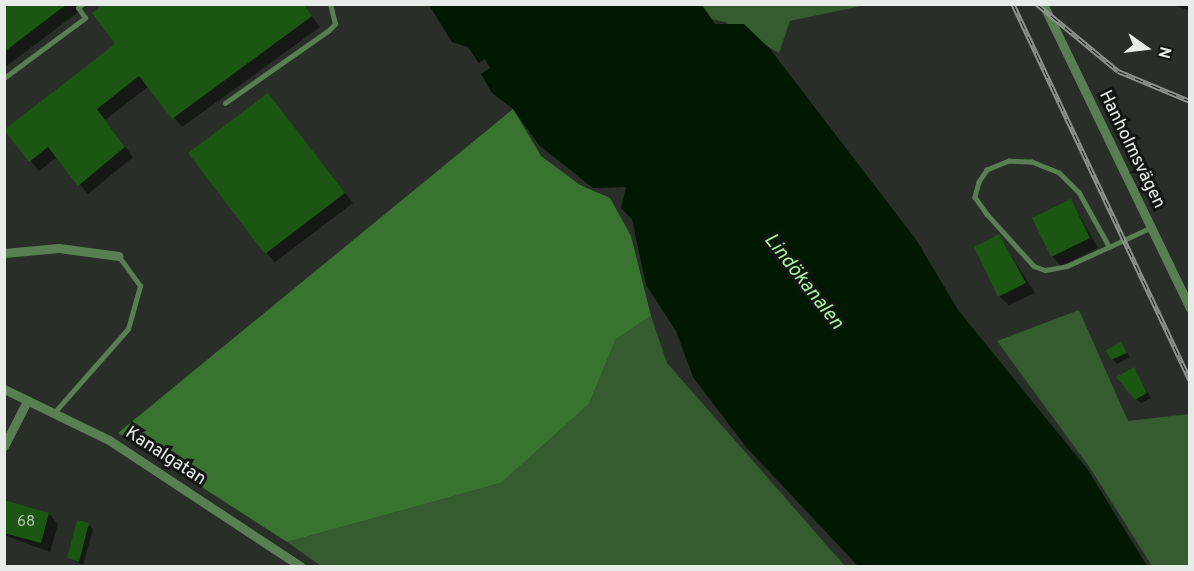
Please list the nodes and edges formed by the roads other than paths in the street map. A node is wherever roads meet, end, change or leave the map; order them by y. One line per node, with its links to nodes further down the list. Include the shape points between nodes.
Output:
1 (83, 4): 4 (lane, via 78,8 85,18)
2 (330, 4): 5 (lane, via 335,24 328,31)
3 (1043, 4): 6 (street, Hanholmsvägen)
4 (4, 78)
5 (225, 103)
6 (1150, 228): 7 (lane); 10 (street, Hanholmsvägen)
7 (1109, 246): 7 (lane, via 1066,266 1034,266 975,197 978,182 987,170 1009,161 1032,162 1059,173 1079,193)
8 (4, 253): 9 (street, via 59,248)
9 (118, 256): 13 (lane, via 140,286 128,329)
10 (1190, 309)
11 (4, 389): 12 (street, Kanalgatan)
12 (27, 400): 13 (street, Kanalgatan); 14 (street)
13 (53, 414): 15 (street, Kanalgatan, via 109,440)
14 (4, 446)
15 (300, 567)

